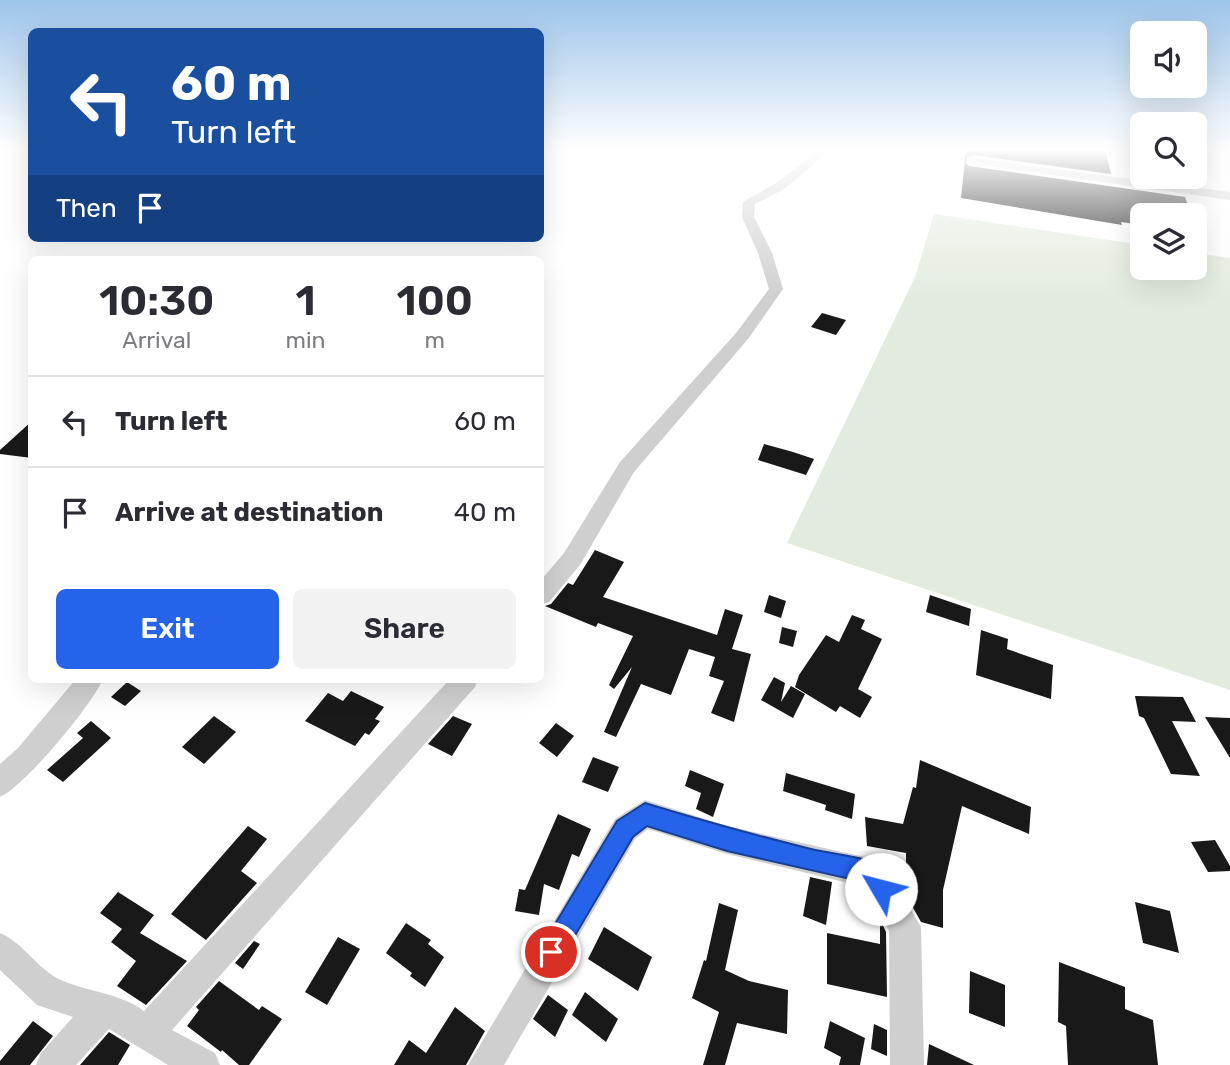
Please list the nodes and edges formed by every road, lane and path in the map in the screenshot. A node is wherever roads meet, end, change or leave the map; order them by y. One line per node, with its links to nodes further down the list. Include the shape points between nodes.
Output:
1 (753, 200): 2 (street, via 749,202 748,217 776,289 742,336 627,467 572,559)
2 (544, 591)
3 (87, 683): 5 (street)
4 (462, 683): 8 (street)
5 (0, 783)
6 (0, 949): 7 (street, via 49,993)
7 (103, 1010): 8 (street, via 124,1017); 9 (street)
8 (146, 1034): 10 (street)
9 (53, 1065)
10 (203, 1065)
11 (485, 1065): 12 (street, via 625,829 645,814 727,840 876,873 905,927)
12 (907, 1065)

